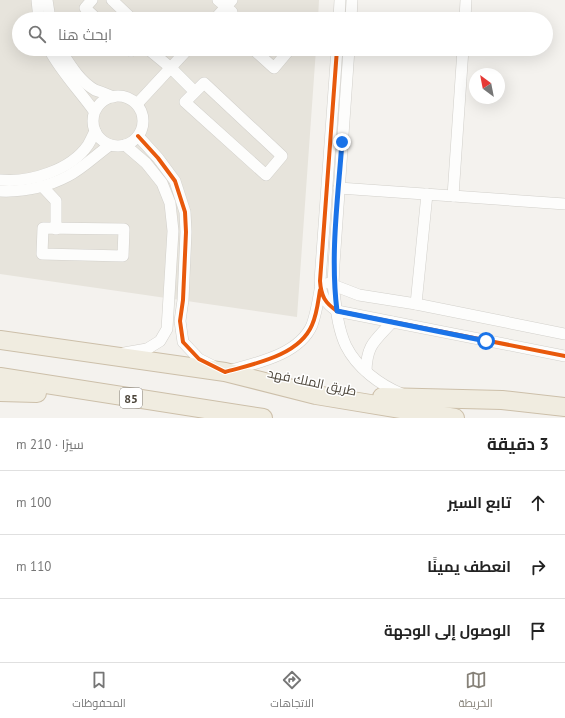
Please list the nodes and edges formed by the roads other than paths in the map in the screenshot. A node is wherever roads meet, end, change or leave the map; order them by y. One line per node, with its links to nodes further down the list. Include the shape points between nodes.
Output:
1 (37, 0): 8 (street)
2 (47, 0): 9 (street)
3 (92, 0): 10 (street, via 85,8)
4 (112, 0): 11 (street)
5 (340, 0): 12 (street)
6 (352, 0): 13 (street)
7 (466, 0): 14 (street)
8 (38, 12)
9 (49, 12)
10 (89, 12)
11 (125, 12)
12 (339, 12)
13 (351, 12)
14 (465, 12)
15 (53, 56): 28 (street, via 66,78)
16 (65, 56): 26 (street, via 83,80 94,89)
17 (156, 56): 24 (street)
18 (182, 56): 24 (street)
19 (261, 56): 20 (street, via 274,68)
20 (284, 56)
21 (336, 56): 41 (street)
22 (348, 56): 35 (street)
23 (463, 56): 38 (street)
24 (171, 68): 25 (street); 27 (street)
25 (195, 92): 25 (street, via 186,102 266,175 282,156 204,83)
26 (113, 97): 27 (street, via 120,95); 28 (street, via 104,99)
27 (138, 104): 30 (street, via 144,115 142,131)
28 (94, 111): 29 (street)
29 (95, 131): 31 (street, via 102,141); 33 (street, via 88,145 77,157 57,169 35,178)
30 (138, 136): 32 (street, via 132,143); 51 (street, via 175,182 185,212 183,300 180,321 184,342 199,359)
31 (110, 145): 32 (street); 34 (street, via 69,176)
32 (125, 145): 48 (street, via 146,163 162,183 170,203 173,231 167,329 160,342 147,349)
33 (0, 180)
34 (42, 186): 36 (street, via 34,189); 40 (street, via 56,200)
35 (339, 188): 37 (street); 42 (street)
36 (0, 191)
37 (427, 194): 38 (street); 43 (street)
38 (453, 196): 39 (street)
39 (565, 204)
40 (56, 228): 40 (street, via 43,228 42,254 123,256 124,229)
41 (320, 285): 42 (street); 44 (street, via 327,304); 51 (street, via 316,313 311,327 301,341 271,359)
42 (334, 285): 43 (street, via 359,295); 44 (street)
43 (416, 304): 46 (street)
44 (337, 311): 45 (street); 50 (street, via 346,346)
45 (392, 322): 49 (street); 50 (street, via 368,350)
46 (565, 334)
47 (0, 340): 48 (highway, طريق الملك فهد)
48 (108, 356): 51 (highway, طريق الملك فهد)
49 (565, 356)
50 (366, 371): 55 (street, via 389,388)
51 (225, 372): 54 (highway, طريق الملك فهد)
52 (0, 377): 56 (highway, 85)
53 (0, 392): 56 (highway)
54 (316, 395): 55 (highway); 59 (highway, طريق الملك فهد)
55 (410, 397): 57 (highway, via 502,400)
56 (170, 404): 58 (highway, 85)
57 (565, 407)
58 (263, 418)
59 (454, 418)

